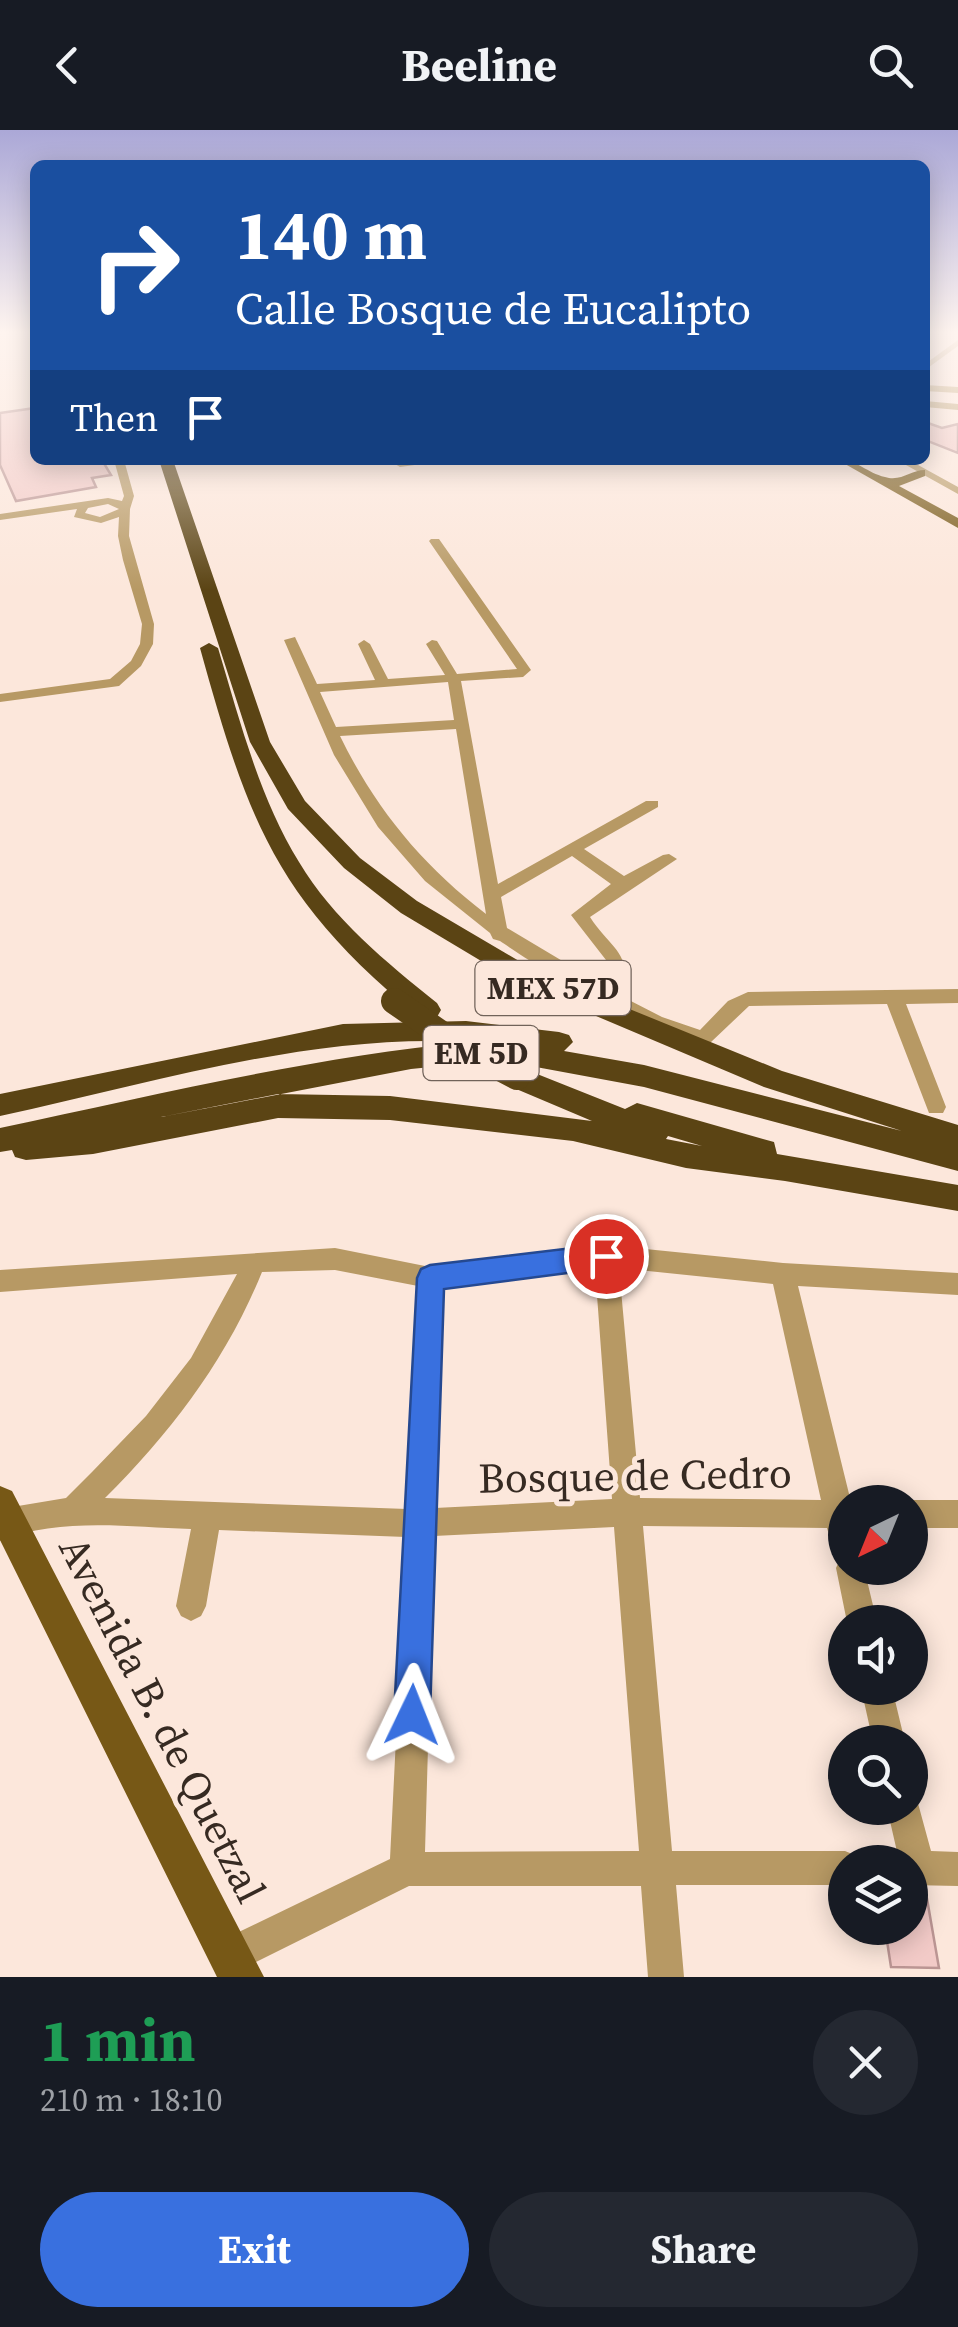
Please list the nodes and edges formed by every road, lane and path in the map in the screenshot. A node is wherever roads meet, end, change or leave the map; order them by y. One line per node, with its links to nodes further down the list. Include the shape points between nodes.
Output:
1 (120, 465): 8 (street)
2 (155, 465): 22 (highway, MEX 57D)
3 (168, 465): 40 (highway, MEX 57D, via 260,742 296,804 352,863 409,907 528,978 774,1078)
4 (854, 465): 9 (main road)
5 (887, 465): 7 (main road)
6 (906, 465): 7 (street)
7 (916, 476): 9 (main road, via 899,483); 10 (main road)
8 (122, 480): 11 (street); 12 (street, via 129,496)
9 (881, 480): 16 (main road)
10 (957, 501)
11 (100, 502): 12 (street); 13 (street)
12 (125, 509): 15 (street); 18 (street)
13 (82, 510): 14 (street); 15 (street)
14 (0, 519)
15 (106, 519): 18 (street)
16 (958, 524)
17 (435, 541): 23 (street, via 524,670)
18 (125, 548): 26 (street, via 150,631 138,663 114,683)
19 (290, 640): 25 (street)
20 (364, 644): 24 (street)
21 (432, 644): 23 (street)
22 (212, 656): 38 (highway, MEX 57D, via 251,784 292,869 347,940 428,1010); 38 (highway, bridge, via 209,676 235,788 258,846 298,908 394,1001 462,1048)
23 (454, 679): 24 (street); 27 (street)
24 (383, 683): 25 (street)
25 (313, 688): 28 (street)
26 (0, 698)
27 (463, 724): 28 (street); 33 (street)
28 (333, 732): 34 (street, via 394,839 452,900)
29 (652, 804): 30 (street)
30 (572, 850): 32 (street); 33 (street)
31 (669, 859): 32 (street)
32 (623, 884): 37 (street, via 580,915 618,960)
33 (493, 894): 34 (street)
34 (499, 934): 37 (street)
35 (893, 996): 36 (street); 37 (street, via 748,999 703,1038); 40 (street)
36 (958, 996)
37 (613, 1000)
38 (523, 1074): 45 (highway, via 626,1123); 46 (highway, MEX 57D, via 714,1139 834,1166)
39 (0, 1105): 40 (highway, EM 5D, via 311,1038 452,1028 633,1055 870,1120)
40 (930, 1118): 41 (highway, MEX 57D)
41 (958, 1137)
42 (0, 1140): 44 (highway, EM 5D, via 411,1058 471,1052 644,1076)
43 (0, 1150): 45 (highway, via 93,1142 278,1106 390,1108 572,1130)
44 (958, 1158)
45 (782, 1169): 47 (highway)
46 (958, 1183)
47 (958, 1198)
48 (606, 1256): 50 (street); 51 (street); 56 (street)
49 (254, 1262): 51 (street, via 335,1260); 52 (street); 55 (street, via 198,1372 155,1430)
50 (783, 1274): 53 (street); 54 (street)
51 (430, 1278): 62 (street)
52 (0, 1281)
53 (958, 1284)
54 (835, 1485)
55 (74, 1511): 60 (street, Bosque de Cedro); 61 (street, Bosque de Cedro)
56 (628, 1512): 57 (street, Bosque de Cedro); 62 (street, Bosque de Cedro); 64 (street)
57 (828, 1514)
58 (928, 1514): 59 (street)
59 (958, 1514)
60 (208, 1516): 62 (street, Bosque de Cedro); 63 (street)
61 (3, 1517): 69 (main road, Avenida B. de Quetzal)
62 (418, 1523): 67 (street)
63 (190, 1606)
64 (656, 1868): 65 (street); 67 (street); 70 (street)
65 (828, 1868)
66 (928, 1868): 68 (street)
67 (407, 1869): 69 (street)
68 (958, 1869)
69 (236, 1966)
70 (666, 1977)

